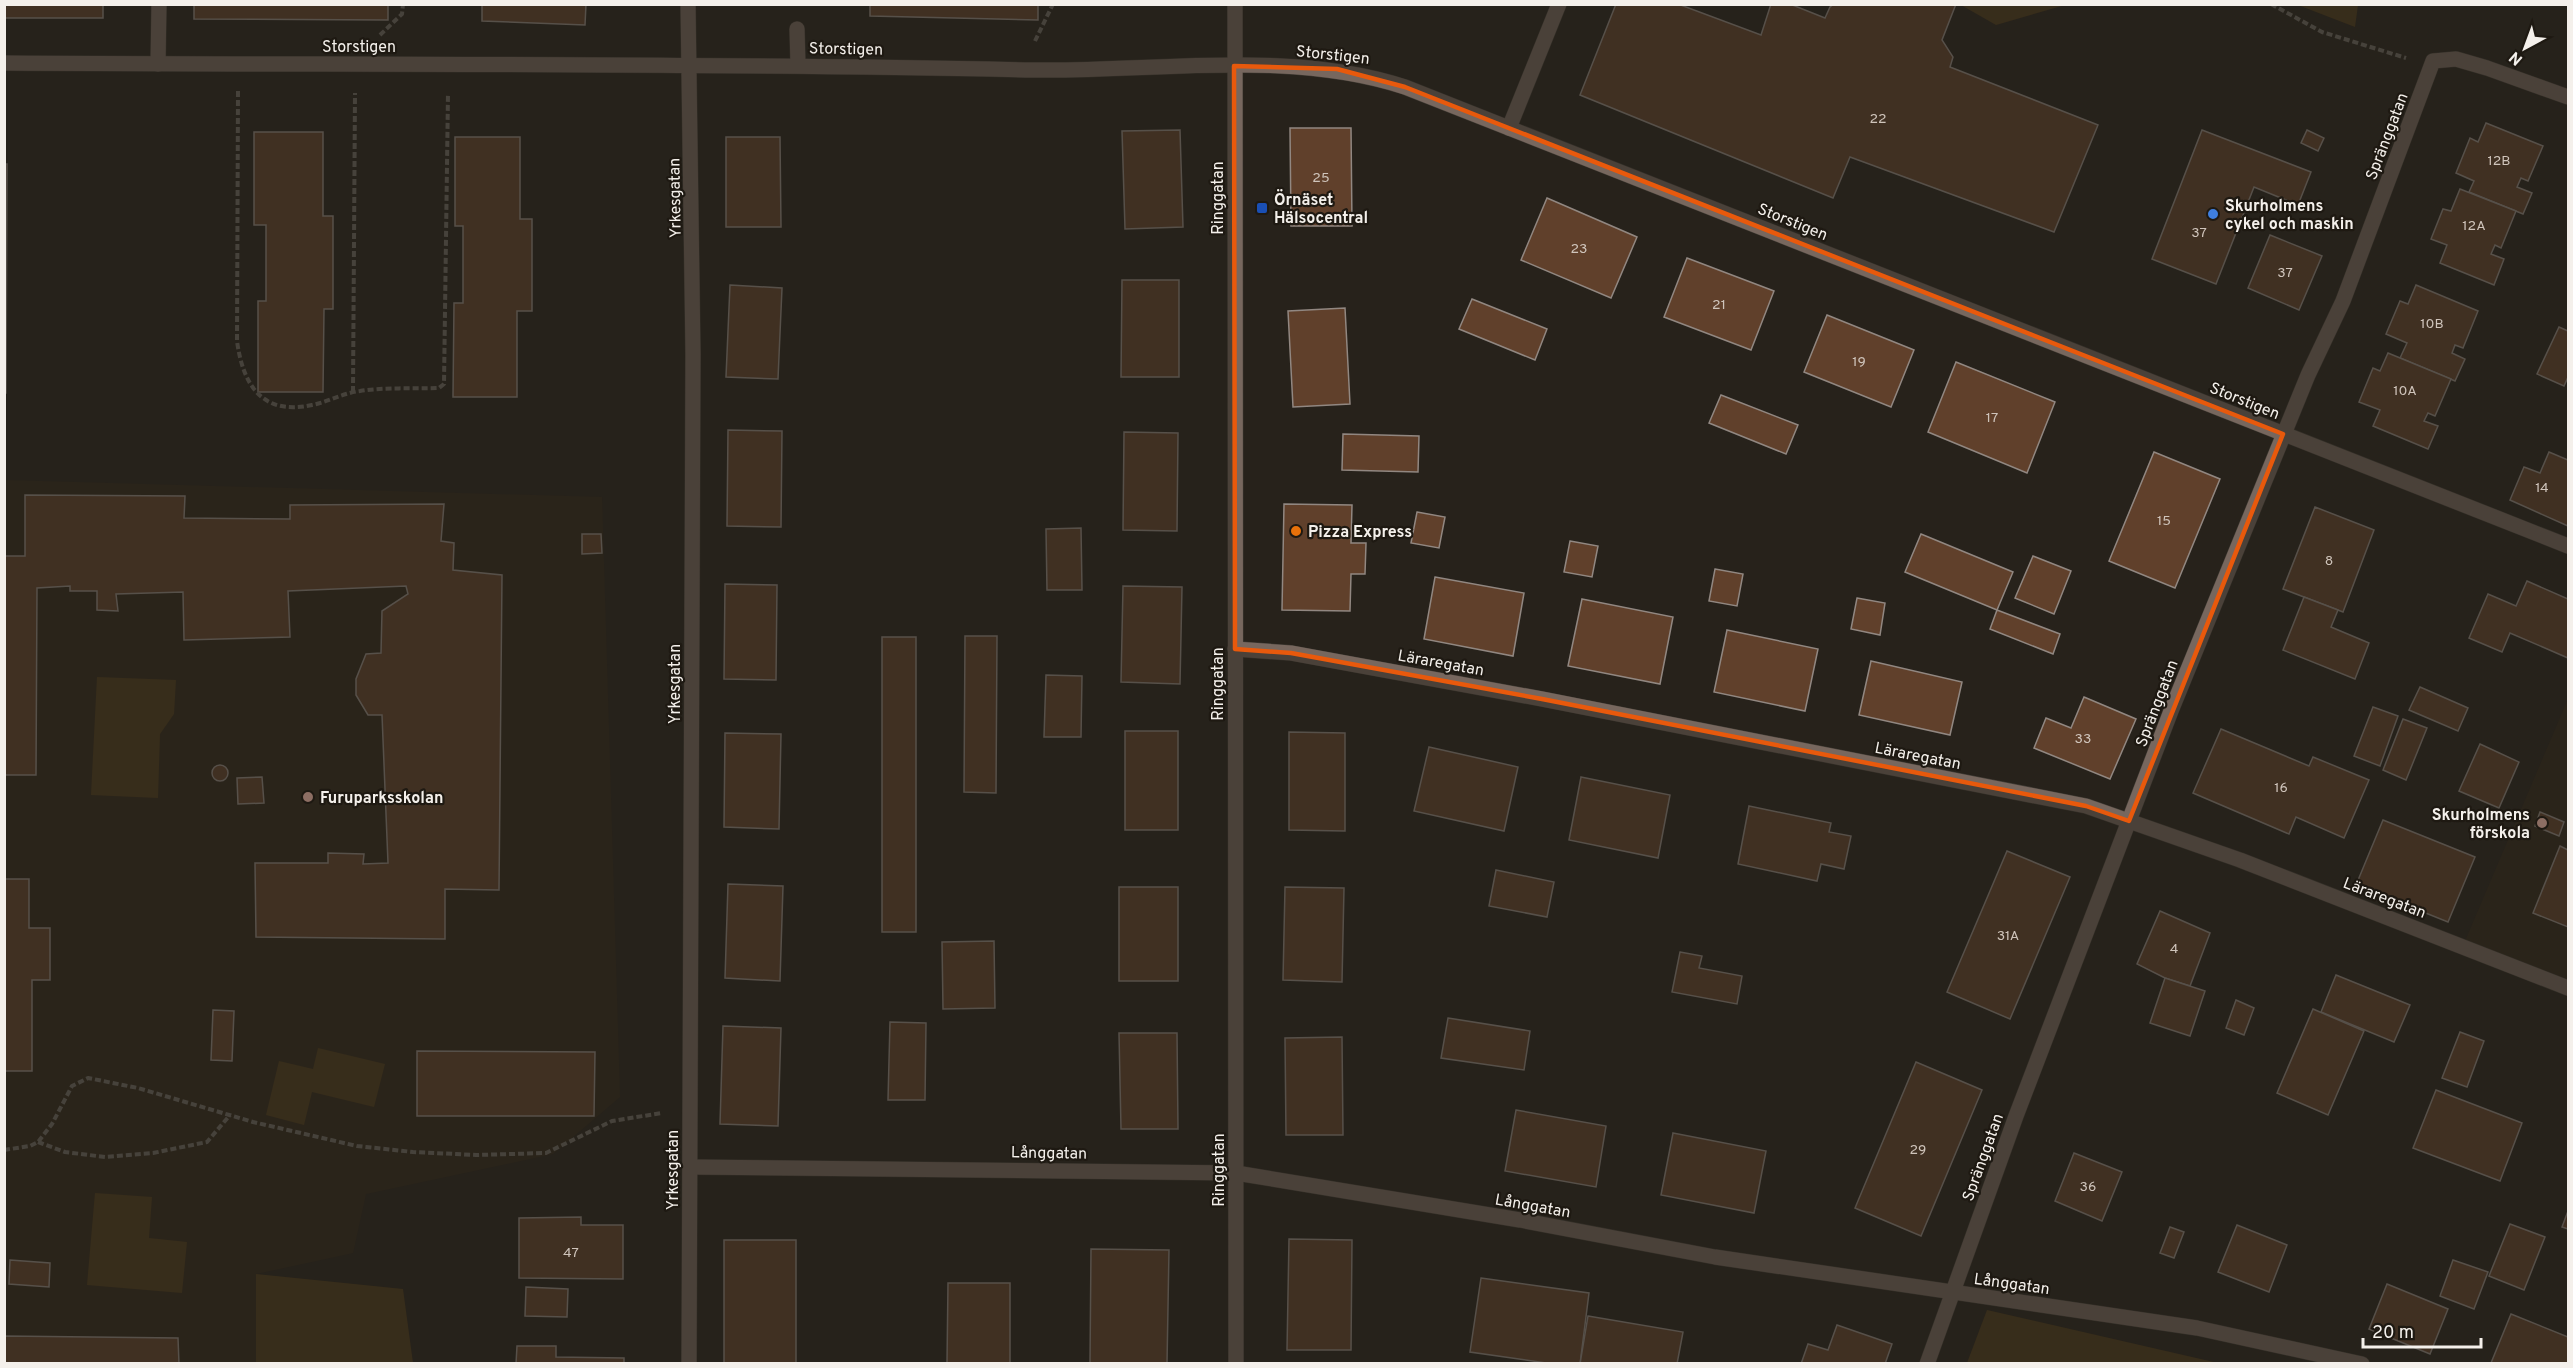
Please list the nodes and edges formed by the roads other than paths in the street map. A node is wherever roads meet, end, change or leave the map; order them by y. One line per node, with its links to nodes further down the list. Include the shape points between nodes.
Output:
1 (159, 4): 7 (street)
2 (688, 4): 8 (street, Yrkesgatan)
3 (1234, 4): 10 (street, Ringgatan)
4 (1559, 4): 12 (street)
5 (797, 29): 9 (street)
6 (4, 63): 7 (street, Storstigen)
7 (158, 64): 8 (street, Storstigen)
8 (690, 64): 9 (street, Storstigen); 18 (street, Yrkesgatan)
9 (798, 65): 10 (street, Storstigen, via 1060,70)
10 (1234, 66): 12 (street, Storstigen, via 1309,67 1370,75); 15 (street, Ringgatan)
11 (2568, 97): 13 (street, Spränggatan, via 2456,59 2433,61 2343,301)
12 (1509, 128): 13 (street, Storstigen)
13 (2283, 434): 14 (street, Storstigen); 16 (street, Spränggatan)
14 (2568, 546)
15 (1235, 649): 16 (street, Läraregatan, via 1291,653 1542,699 2074,804); 19 (street, Ringgatan)
16 (2129, 821): 17 (street, Läraregatan, via 2240,860); 20 (street, Spränggatan)
17 (2568, 988)
18 (690, 1167): 19 (street, Långgatan); 21 (street, Yrkesgatan)
19 (1236, 1173): 20 (street, Långgatan, via 1715,1257); 22 (street, Ringgatan)
20 (1952, 1293): 23 (street, Spränggatan); 24 (street, Långgatan, via 2197,1328)
21 (689, 1364)
22 (1236, 1364)
23 (1926, 1364)
24 (2362, 1364)

